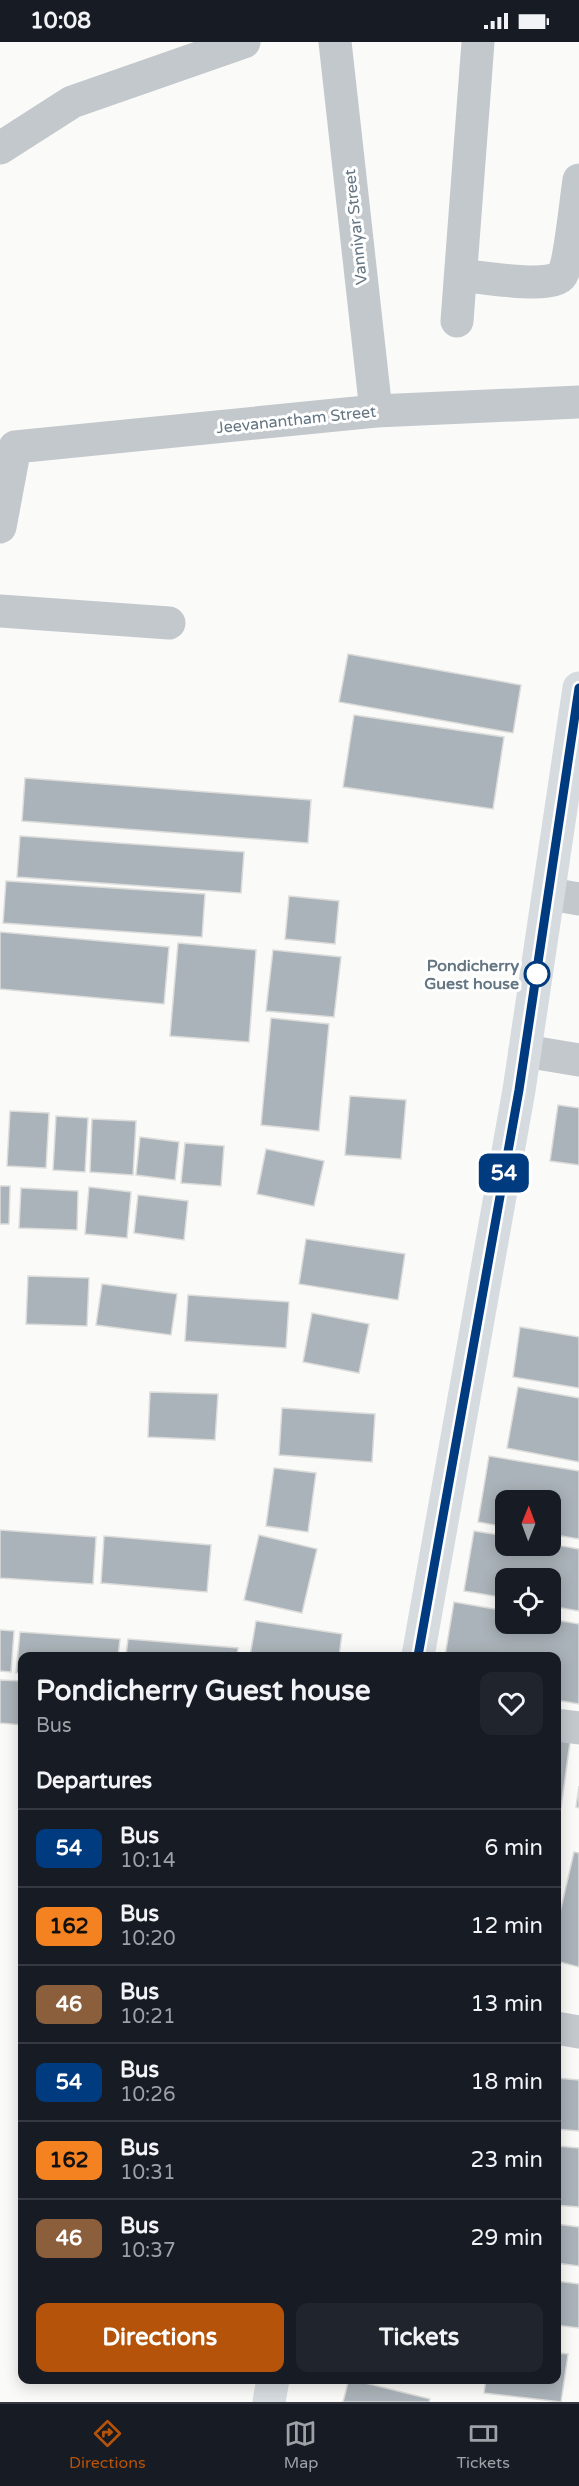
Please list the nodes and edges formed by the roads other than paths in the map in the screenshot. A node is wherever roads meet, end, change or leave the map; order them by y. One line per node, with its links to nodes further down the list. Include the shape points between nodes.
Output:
1 (244, 42): 4 (street, via 72,102)
2 (334, 42): 9 (street, Vanniyar Street)
3 (478, 42): 6 (street)
4 (0, 148)
5 (579, 180): 6 (street, via 567,259 563,274 556,280)
6 (461, 275): 7 (street)
7 (457, 321)
8 (579, 402): 9 (street, Jeevanantham Street)
9 (376, 411): 10 (street, Jeevanantham Street)
10 (7, 442): 11 (street)
11 (0, 527)
12 (0, 611): 13 (street)
13 (169, 623)
14 (579, 688): 15 (main road)
15 (564, 897): 16 (main road)
16 (525, 1051): 17 (street); 18 (main road)
17 (579, 1060)
18 (419, 1652)
19 (561, 1726): 20 (street)
20 (579, 1728)
21 (561, 2029): 22 (street)
22 (579, 2032)
23 (272, 2384): 24 (main road)
24 (269, 2402)

